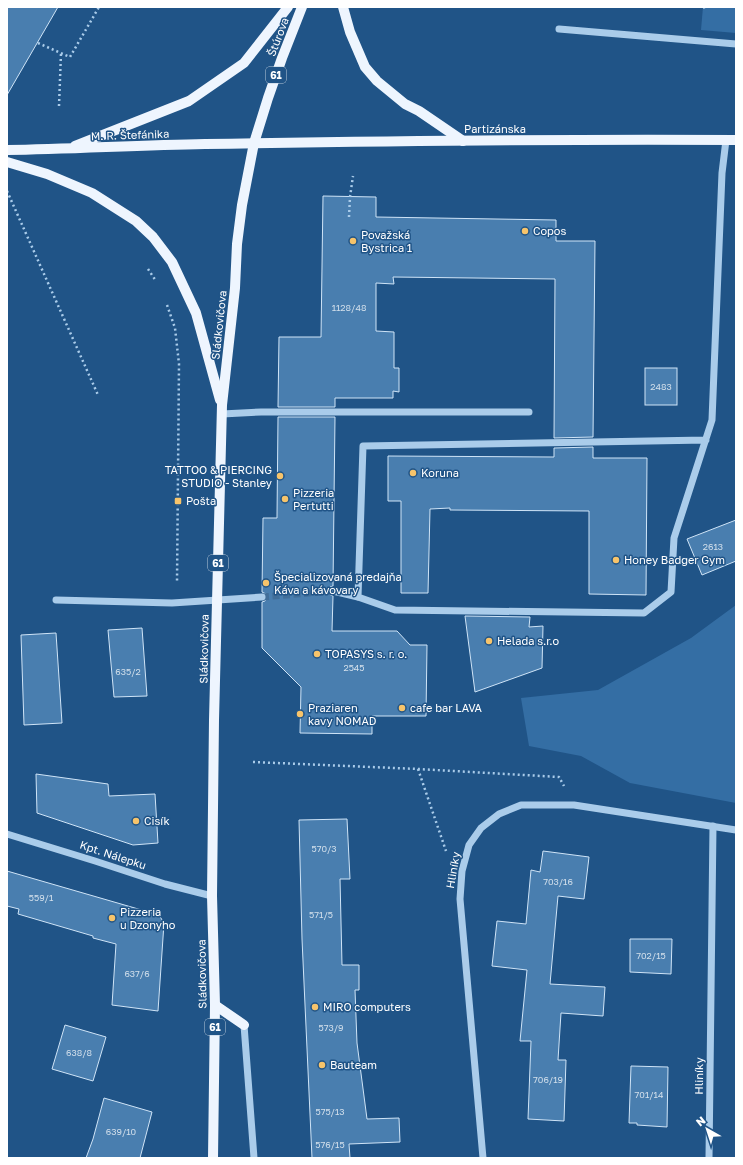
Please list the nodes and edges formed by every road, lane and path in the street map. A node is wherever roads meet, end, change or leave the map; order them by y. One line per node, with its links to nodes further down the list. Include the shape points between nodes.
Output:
1 (99, 7): 8 (path, via 70,57)
2 (288, 7): 13 (main road, via 244,63 189,101)
3 (302, 7): 12 (main road, Štúrova / 61)
4 (343, 7): 11 (main road, via 350,32 365,67 377,81 405,104)
5 (559, 29): 7 (street)
6 (38, 43): 8 (path)
7 (736, 44)
8 (61, 53): 9 (path)
9 (59, 106)
10 (731, 140): 11 (main road, Partizánska); 25 (street, via 722,173 712,420)
11 (463, 141): 12 (main road, Partizánska)
12 (254, 143): 13 (main road, M. R. Štefánika); 23 (main road, Sládkovičova / 61, via 242,205)
13 (68, 149): 14 (main road, M. R. Štefánika)
14 (7, 150)
15 (7, 162): 23 (main road, via 47,174 92,193 136,221 153,237 172,262 196,313)
16 (353, 176): 18 (path)
17 (7, 191): 22 (path)
18 (349, 217)
19 (148, 269): 20 (path)
20 (158, 284)
21 (166, 302): 26 (path, via 175,328 179,364)
22 (98, 395)
23 (222, 409): 24 (street, via 260,412); 31 (main road, Sládkovičova / 61)
24 (529, 412)
25 (706, 440): 29 (street, via 674,538 671,592 644,613 395,610); 29 (street, via 363,446)
26 (177, 585)
27 (333, 592): 29 (street)
28 (262, 597): 31 (street)
29 (358, 597)
30 (56, 600): 31 (street, via 172,603)
31 (217, 600): 39 (main road, Sládkovičova / 61)
32 (253, 762): 33 (path)
33 (418, 769): 34 (path, via 559,777); 38 (path, via 448,857)
34 (574, 805): 35 (street, Hliníky); 38 (street, Hliníky, via 521,805 499,814 481,828 469,845)
35 (713, 826): 36 (street, Hliníky); 45 (street, Hliníky)
36 (736, 830)
37 (7, 834): 39 (street, Kpt. Nálepku, via 165,884)
38 (462, 871): 44 (street, Hliníky, via 460,899)
39 (212, 896): 40 (main road, Sládkovičova / 61)
40 (215, 1005): 41 (main road); 42 (main road, Sládkovičova / 61)
41 (244, 1025): 43 (street)
42 (213, 1158)
43 (254, 1158)
44 (483, 1158)
45 (709, 1158)

